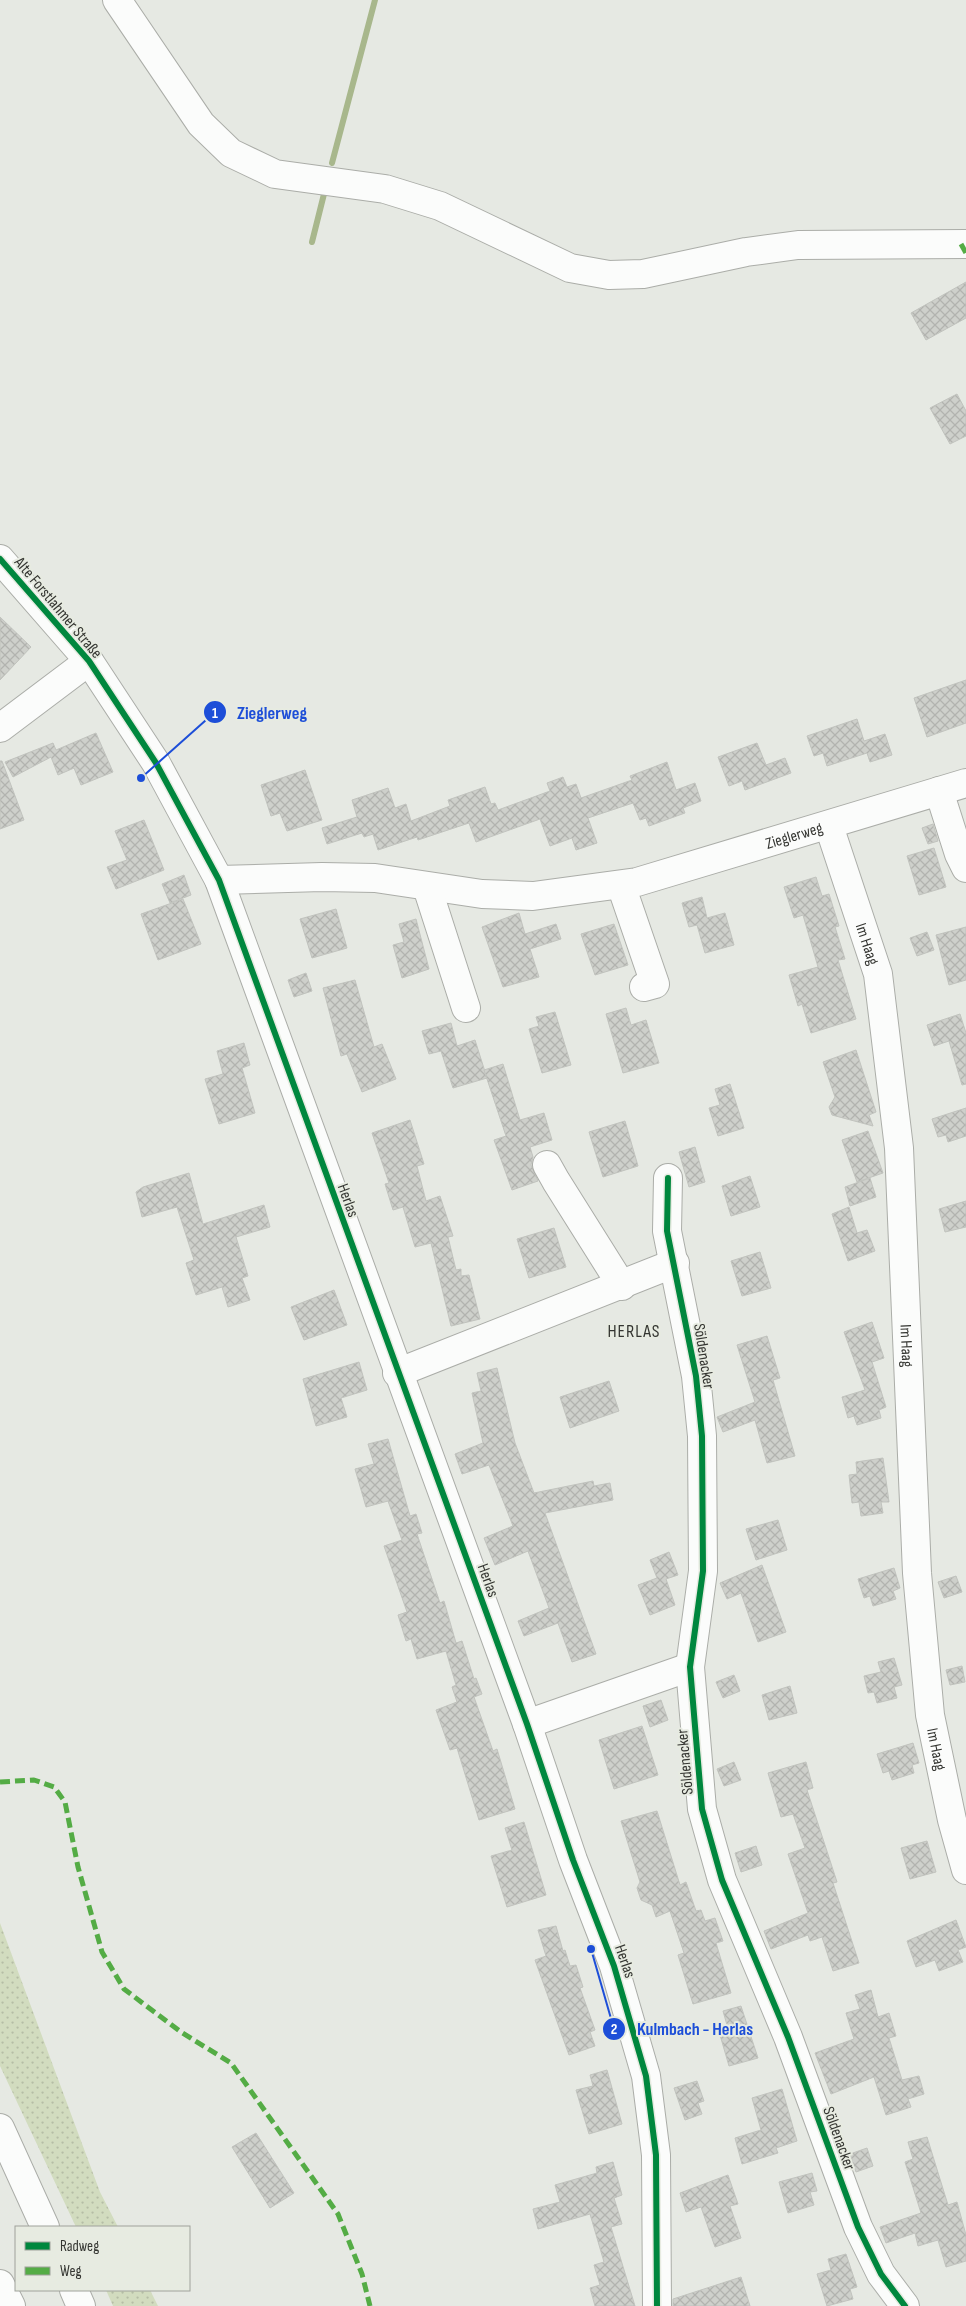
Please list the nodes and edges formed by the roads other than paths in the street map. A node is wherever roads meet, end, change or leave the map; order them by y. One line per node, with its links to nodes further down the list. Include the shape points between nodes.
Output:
1 (117, 0): 2 (street, via 201,124 231,153 275,174 384,189 440,206 570,268 608,276 644,274 746,252 798,245)
2 (966, 244)
3 (0, 559): 4 (street, Alte Forstlahmer Straße)
4 (89, 661): 5 (street, Alte Forstlahmer Straße); 10 (street, Alte Forstlahmer Straße, via 156,763)
5 (0, 728)
6 (966, 783): 7 (street, Zieglerweg)
7 (940, 791): 8 (street, Zieglerweg); 9 (street)
8 (829, 826): 11 (street, Zieglerweg); 22 (street, Im Haag, via 878,974 899,1148 917,1573 930,1715)
9 (966, 868)
10 (219, 880): 12 (street, Zieglerweg, via 366,878); 19 (street, Herlas)
11 (621, 884): 12 (street, Zieglerweg, via 532,896); 13 (street, via 655,984)
12 (426, 887): 14 (street)
13 (644, 987)
14 (466, 1008)
15 (547, 1164): 18 (street)
16 (668, 1178): 17 (street, Söldenacker, via 668,1230)
17 (676, 1263): 18 (street); 20 (street, Söldenacker, via 696,1376 702,1436 703,1571)
18 (622, 1286): 19 (street)
19 (397, 1373): 21 (street, Herlas)
20 (690, 1667): 21 (street); 30 (street, Söldenacker, via 702,1809 722,1880 788,2037 858,2227 881,2274)
21 (528, 1724): 29 (street, Herlas, via 573,1860 614,1966 646,2076 656,2156)
22 (966, 1870)
23 (0, 2128): 24 (street)
24 (45, 2226)
25 (0, 2284): 27 (street)
26 (74, 2291): 28 (street)
27 (11, 2306)
28 (81, 2306)
29 (658, 2306)
30 (906, 2306)

